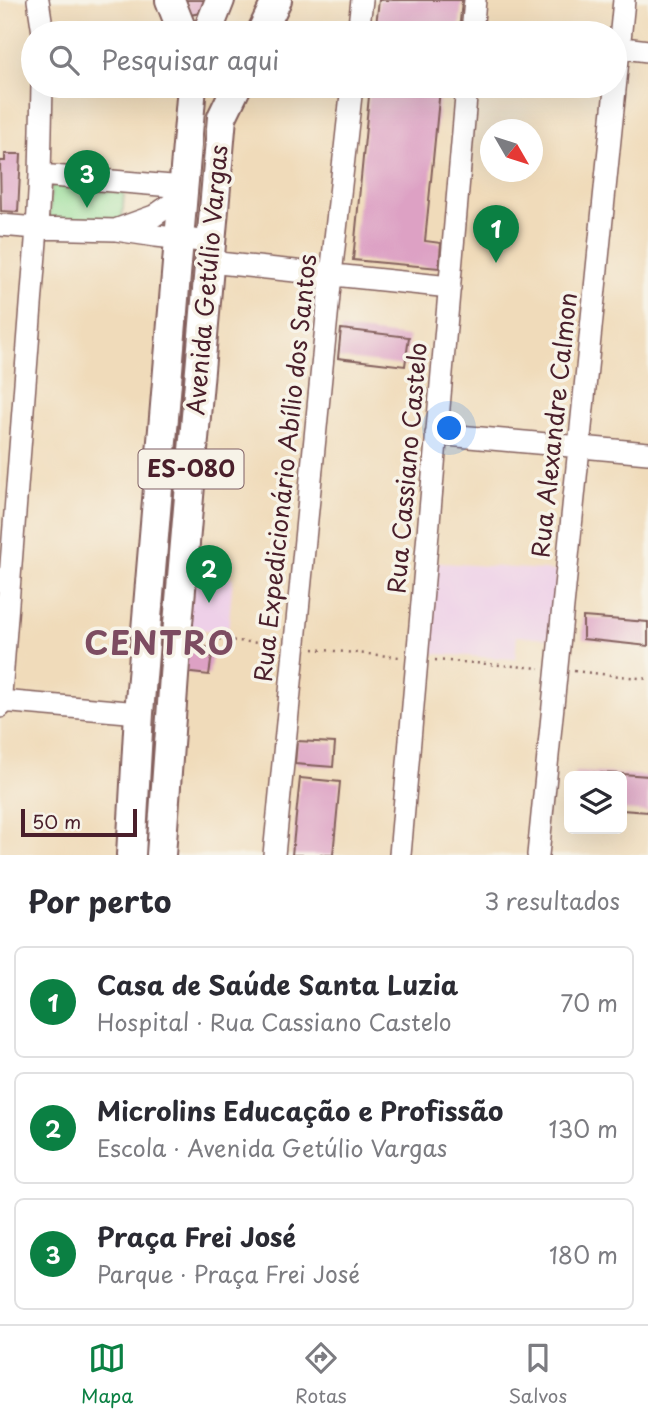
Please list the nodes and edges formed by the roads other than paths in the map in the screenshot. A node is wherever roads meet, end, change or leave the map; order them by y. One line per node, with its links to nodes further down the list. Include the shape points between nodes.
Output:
1 (38, 0): 8 (street)
2 (170, 0): 9 (main road)
3 (220, 0): 10 (main road)
4 (277, 0): 11 (main road)
5 (362, 0): 12 (street)
6 (475, 0): 13 (street)
7 (624, 0): 14 (street, Rua Alexandre Calmon)
8 (41, 21)
9 (178, 21)
10 (212, 21)
11 (267, 21)
12 (359, 21)
13 (473, 21)
14 (621, 21)
15 (627, 48): 16 (street)
16 (648, 51)
17 (42, 98): 23 (street)
18 (191, 98): 24 (main road, Avenida Getúlio Vargas / ES-080)
19 (231, 98): 29 (main road, Avenida Getúlio Vargas / ES-080, via 222,117)
20 (351, 98): 30 (street, Rua Expedicionário Abílio dos Santos)
21 (466, 98): 31 (street, Rua Cassiano Castelo)
22 (612, 98): 33 (street, Rua Alexandre Calmon)
23 (40, 175): 24 (street); 26 (street)
24 (184, 191): 27 (street, via 154,216); 28 (main road, Avenida Getúlio Vargas / ES-080)
25 (0, 225): 26 (street)
26 (37, 228): 27 (street); 35 (street)
27 (116, 230): 28 (street)
28 (180, 239): 29 (street); 37 (main road, Avenida Getúlio Vargas / ES-080)
29 (210, 252): 30 (street); 39 (main road, Avenida Getúlio Vargas / ES-080)
30 (331, 275): 31 (street); 40 (street, Rua Expedicionário Abílio dos Santos)
31 (450, 287): 32 (street, Rua Cassiano Castelo)
32 (436, 434): 33 (street); 41 (street, Rua Cassiano Castelo)
33 (579, 447): 34 (street); 42 (street, Rua Alexandre Calmon)
34 (648, 453)
35 (1, 701): 36 (street); 37 (street)
36 (0, 707)
37 (139, 713): 38 (main road, Avenida Getúlio Vargas / ES-080)
38 (131, 855)
39 (161, 855)
40 (274, 855)
41 (400, 855)
42 (538, 855)

